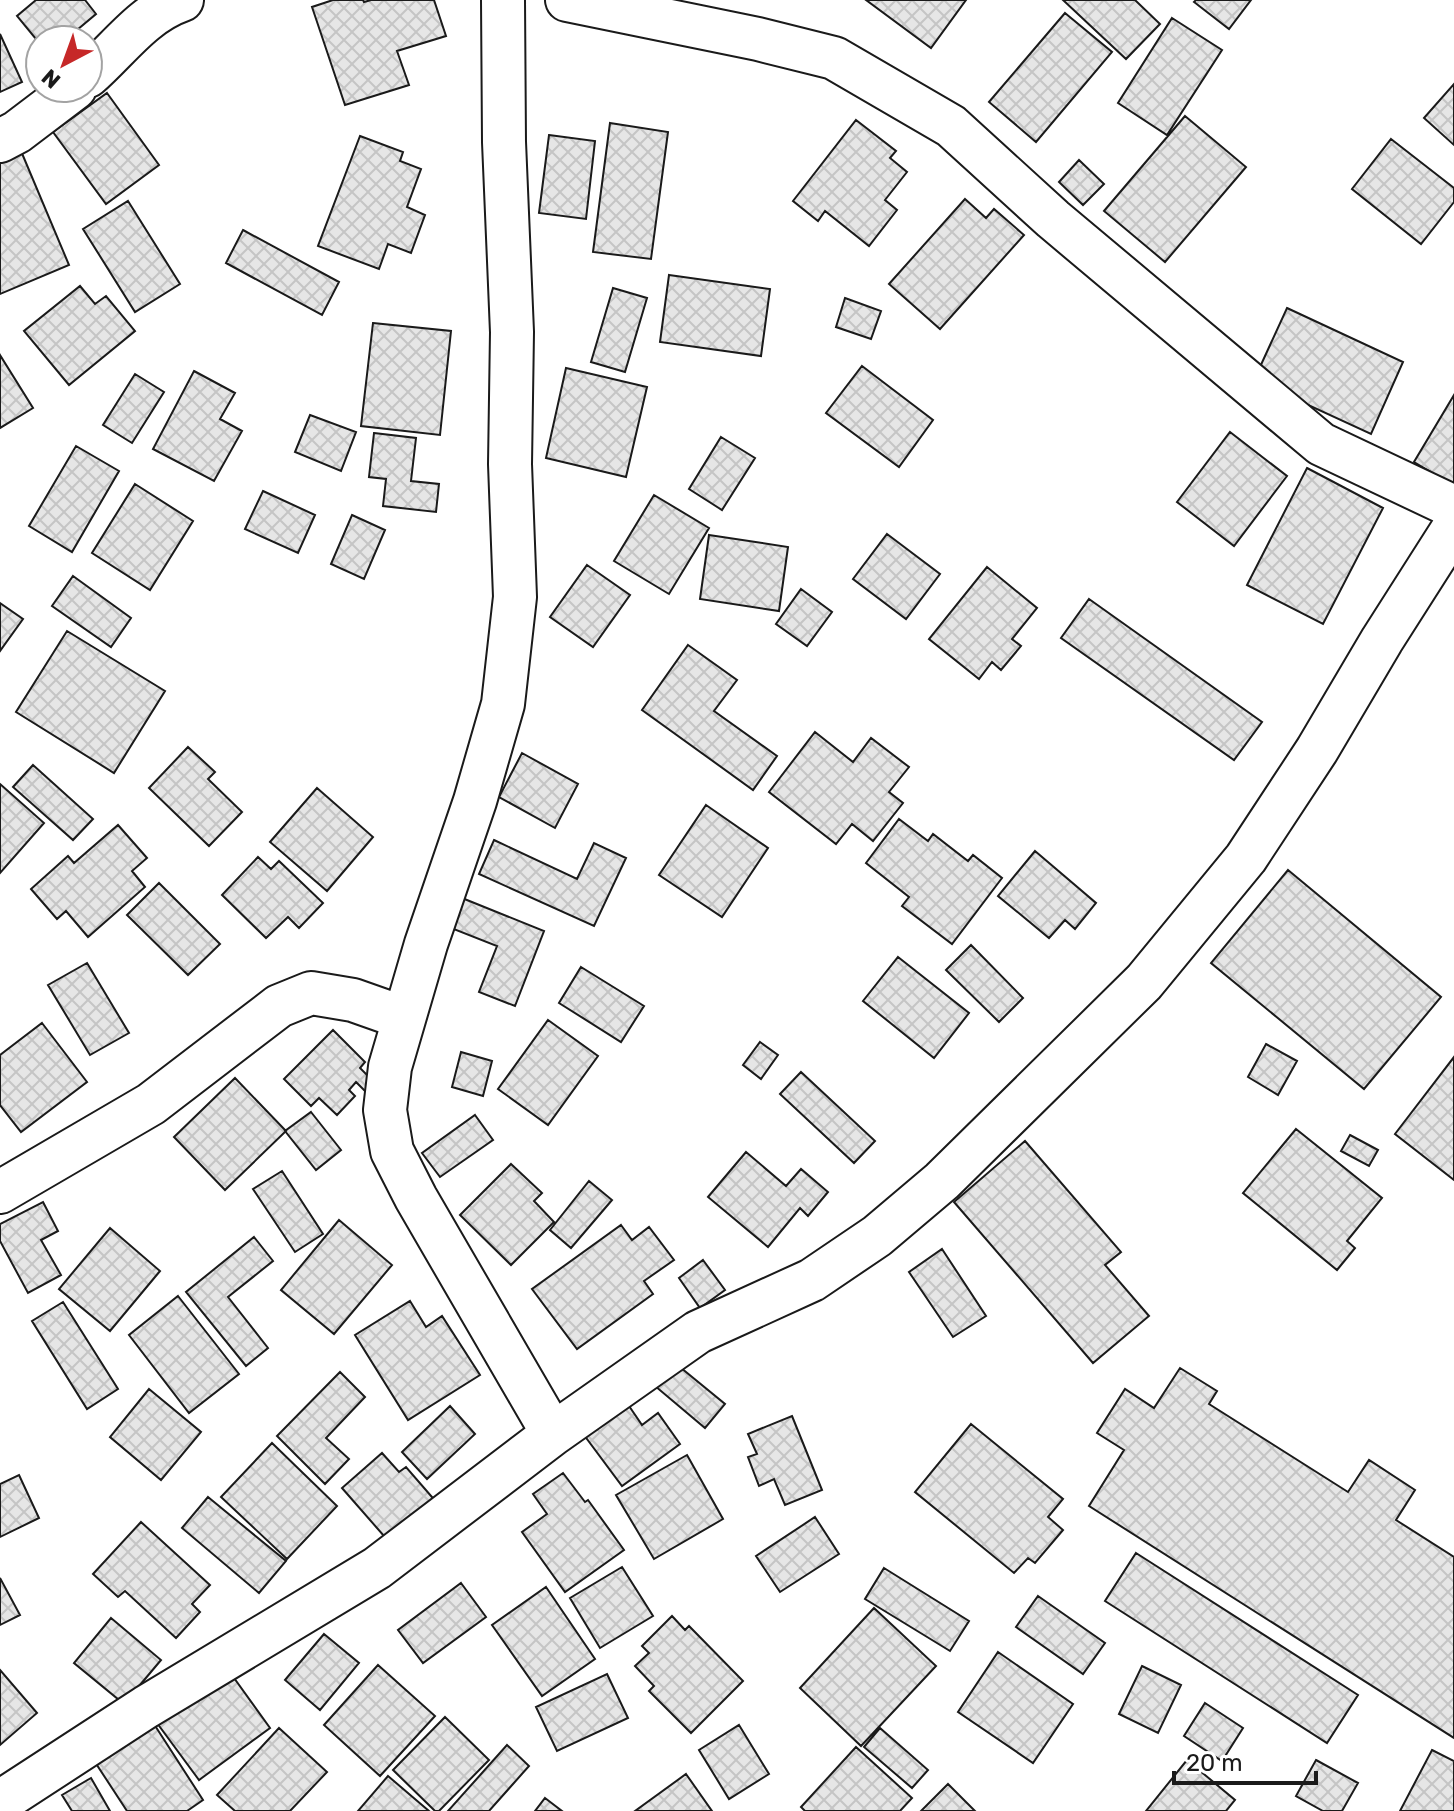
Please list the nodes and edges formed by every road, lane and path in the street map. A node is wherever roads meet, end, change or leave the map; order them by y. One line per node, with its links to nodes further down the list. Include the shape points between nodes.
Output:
1 (182, 0): 4 (street, via 165,6)
2 (503, 0): 9 (street, via 515,597 503,704)
3 (567, 0): 7 (street, via 834,58 951,126 1053,219 1321,444)
4 (104, 60)
5 (54, 104): 6 (street)
6 (0, 141)
7 (1454, 507)
8 (1454, 527): 11 (street, via 1246,858 1144,982 942,1181 877,1236 812,1280 698,1332)
9 (404, 1018): 10 (street, via 353,1000 311,993 279,1006 151,1104); 11 (street, via 385,1110 392,1151)
10 (0, 1192)
11 (553, 1434): 12 (street, via 377,1568)
12 (0, 1802)

